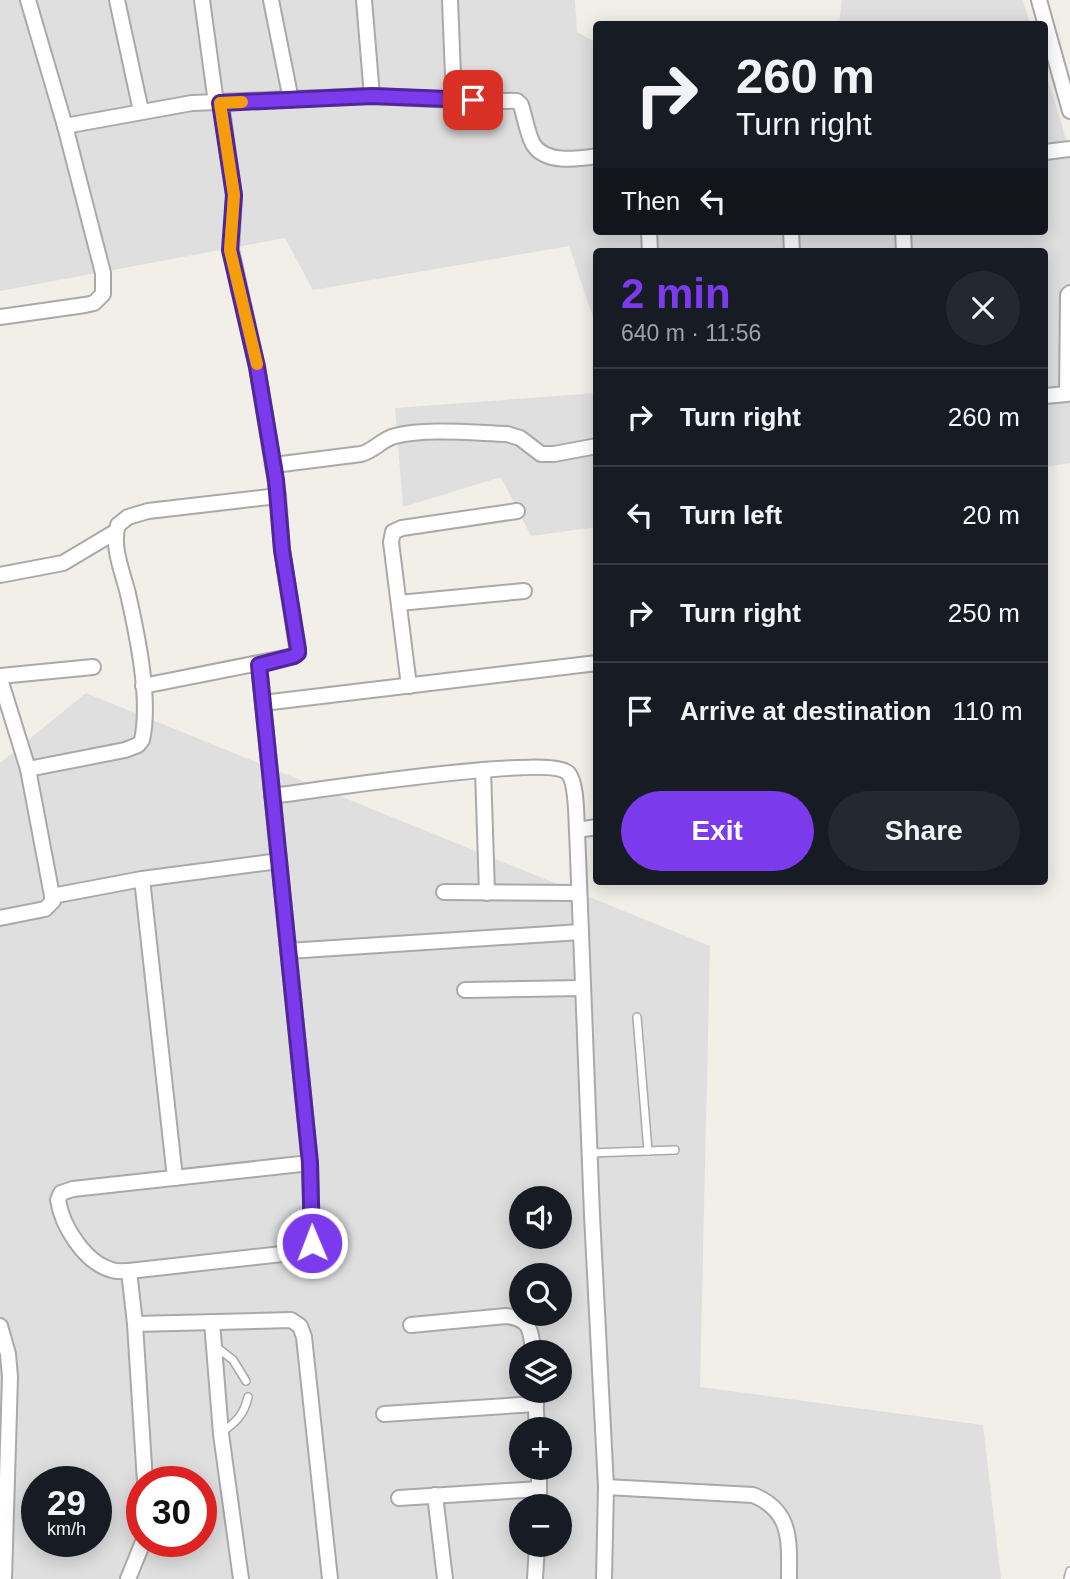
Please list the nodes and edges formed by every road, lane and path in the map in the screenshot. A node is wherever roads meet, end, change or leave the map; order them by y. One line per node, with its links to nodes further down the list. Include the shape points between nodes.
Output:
1 (28, 0): 16 (street)
2 (117, 0): 14 (street)
3 (202, 0): 13 (street)
4 (271, 0): 11 (street)
5 (365, 0): 10 (street)
6 (450, 0): 12 (street)
7 (1039, 0): 8 (street)
8 (1045, 21)
9 (1048, 32): 15 (street)
10 (372, 96): 11 (street); 12 (street)
11 (291, 100): 13 (street)
12 (454, 100): 19 (street, via 517,101 538,151 561,159)
13 (218, 103): 14 (street); 24 (street, via 234,195 230,250)
14 (141, 111): 16 (street)
15 (1070, 111)
16 (65, 126): 21 (street, via 103,273 103,294 94,303)
17 (1070, 149): 18 (street)
18 (1048, 152)
19 (593, 156)
20 (1070, 293): 22 (street, via 1067,394)
21 (0, 317)
22 (1048, 396)
23 (593, 447): 24 (street, via 547,455 507,434 413,434 390,437 361,454)
24 (274, 465): 25 (street)
25 (278, 496): 27 (street, via 148,511 122,521); 32 (street, via 298,653)
26 (517, 511): 30 (street, via 396,529 391,542)
27 (116, 532): 28 (street, via 63,563); 35 (street)
28 (0, 575)
29 (524, 591): 30 (street)
30 (399, 603): 36 (street)
31 (593, 663): 36 (street)
32 (259, 665): 35 (street); 37 (street)
33 (93, 667): 34 (street)
34 (0, 678): 38 (street)
35 (143, 686): 38 (street, via 144,732 138,745)
36 (409, 686): 37 (street)
37 (263, 703): 40 (street)
38 (27, 769): 48 (street)
39 (483, 770): 40 (street); 42 (street, via 556,767 569,774); 46 (street)
40 (272, 796): 43 (street)
41 (593, 828): 42 (street)
42 (577, 830): 47 (street)
43 (279, 861): 44 (street); 51 (street)
44 (142, 879): 48 (street); 59 (street)
45 (444, 892): 46 (street)
46 (487, 892): 47 (street)
47 (579, 893): 50 (street)
48 (52, 896): 49 (street, via 51,905 44,909)
49 (0, 918)
50 (581, 932): 51 (street); 52 (street)
51 (288, 951): 58 (street)
52 (583, 988): 53 (street); 57 (street)
53 (465, 990)
54 (637, 1017): 56 (lane)
55 (675, 1150): 56 (lane)
56 (648, 1151): 57 (lane)
57 (590, 1153): 76 (street)
58 (310, 1163): 59 (street); 60 (street, via 313,1235 306,1250)
59 (174, 1178): 60 (street, via 73,1189 59,1196 64,1219 87,1254 112,1270)
60 (129, 1272): 62 (street)
61 (212, 1322): 62 (street); 66 (street); 87 (street, via 291,1320 303,1331)
62 (135, 1324): 74 (street)
63 (411, 1325): 65 (street, via 516,1317 528,1326)
64 (0, 1326): 67 (street)
65 (531, 1340)
66 (213, 1345): 68 (lane, via 233,1360); 72 (street)
67 (4, 1352): 73 (street, via 10,1377)
68 (246, 1381)
69 (248, 1397): 72 (lane, via 240,1417)
70 (509, 1401): 71 (street)
71 (384, 1414)
72 (220, 1434): 86 (street)
73 (3, 1464): 84 (street)
74 (144, 1466)
75 (539, 1480): 77 (street)
76 (606, 1487): 90 (street); 91 (street, via 753,1495 768,1501 785,1524)
77 (539, 1489): 78 (street); 79 (street)
78 (539, 1494)
79 (435, 1495): 80 (street); 88 (street)
80 (399, 1497)
81 (136, 1557): 85 (street)
82 (537, 1557): 89 (street)
83 (1070, 1571): 92 (lane)
84 (4, 1579)
85 (128, 1579)
86 (241, 1579)
87 (330, 1579)
88 (445, 1579)
89 (536, 1579)
90 (604, 1579)
91 (789, 1579)
92 (1068, 1579)

